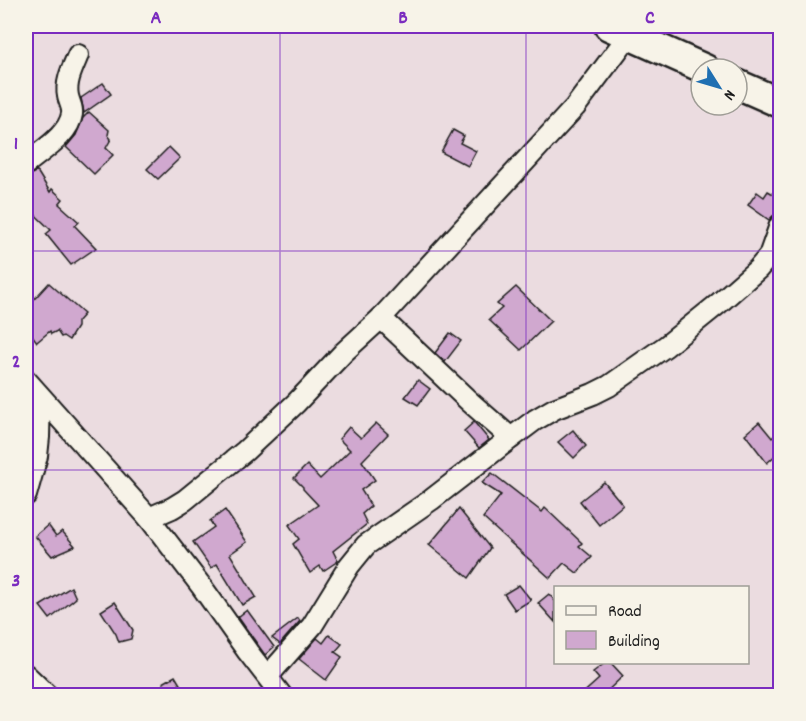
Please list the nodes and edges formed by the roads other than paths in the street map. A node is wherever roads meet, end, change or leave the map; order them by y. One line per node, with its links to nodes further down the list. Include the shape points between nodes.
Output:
1 (619, 30): 3 (street); 8 (street, via 595,82)
2 (78, 55): 6 (street, via 67,92 73,112 68,126)
3 (689, 62)
4 (749, 89): 5 (street)
5 (780, 103)
6 (26, 164)
7 (780, 225): 11 (street, via 769,256 758,268 666,346 609,386 554,409)
8 (381, 318): 11 (street); 13 (street, via 246,451 185,500)
9 (26, 380): 10 (street)
10 (40, 397): 12 (street, via 37,456); 13 (street)
11 (511, 438): 15 (street, via 366,545 312,626)
12 (26, 495)
13 (149, 518): 15 (street)
14 (26, 675): 16 (street)
15 (268, 676): 17 (street)
16 (41, 693)
17 (282, 696)

